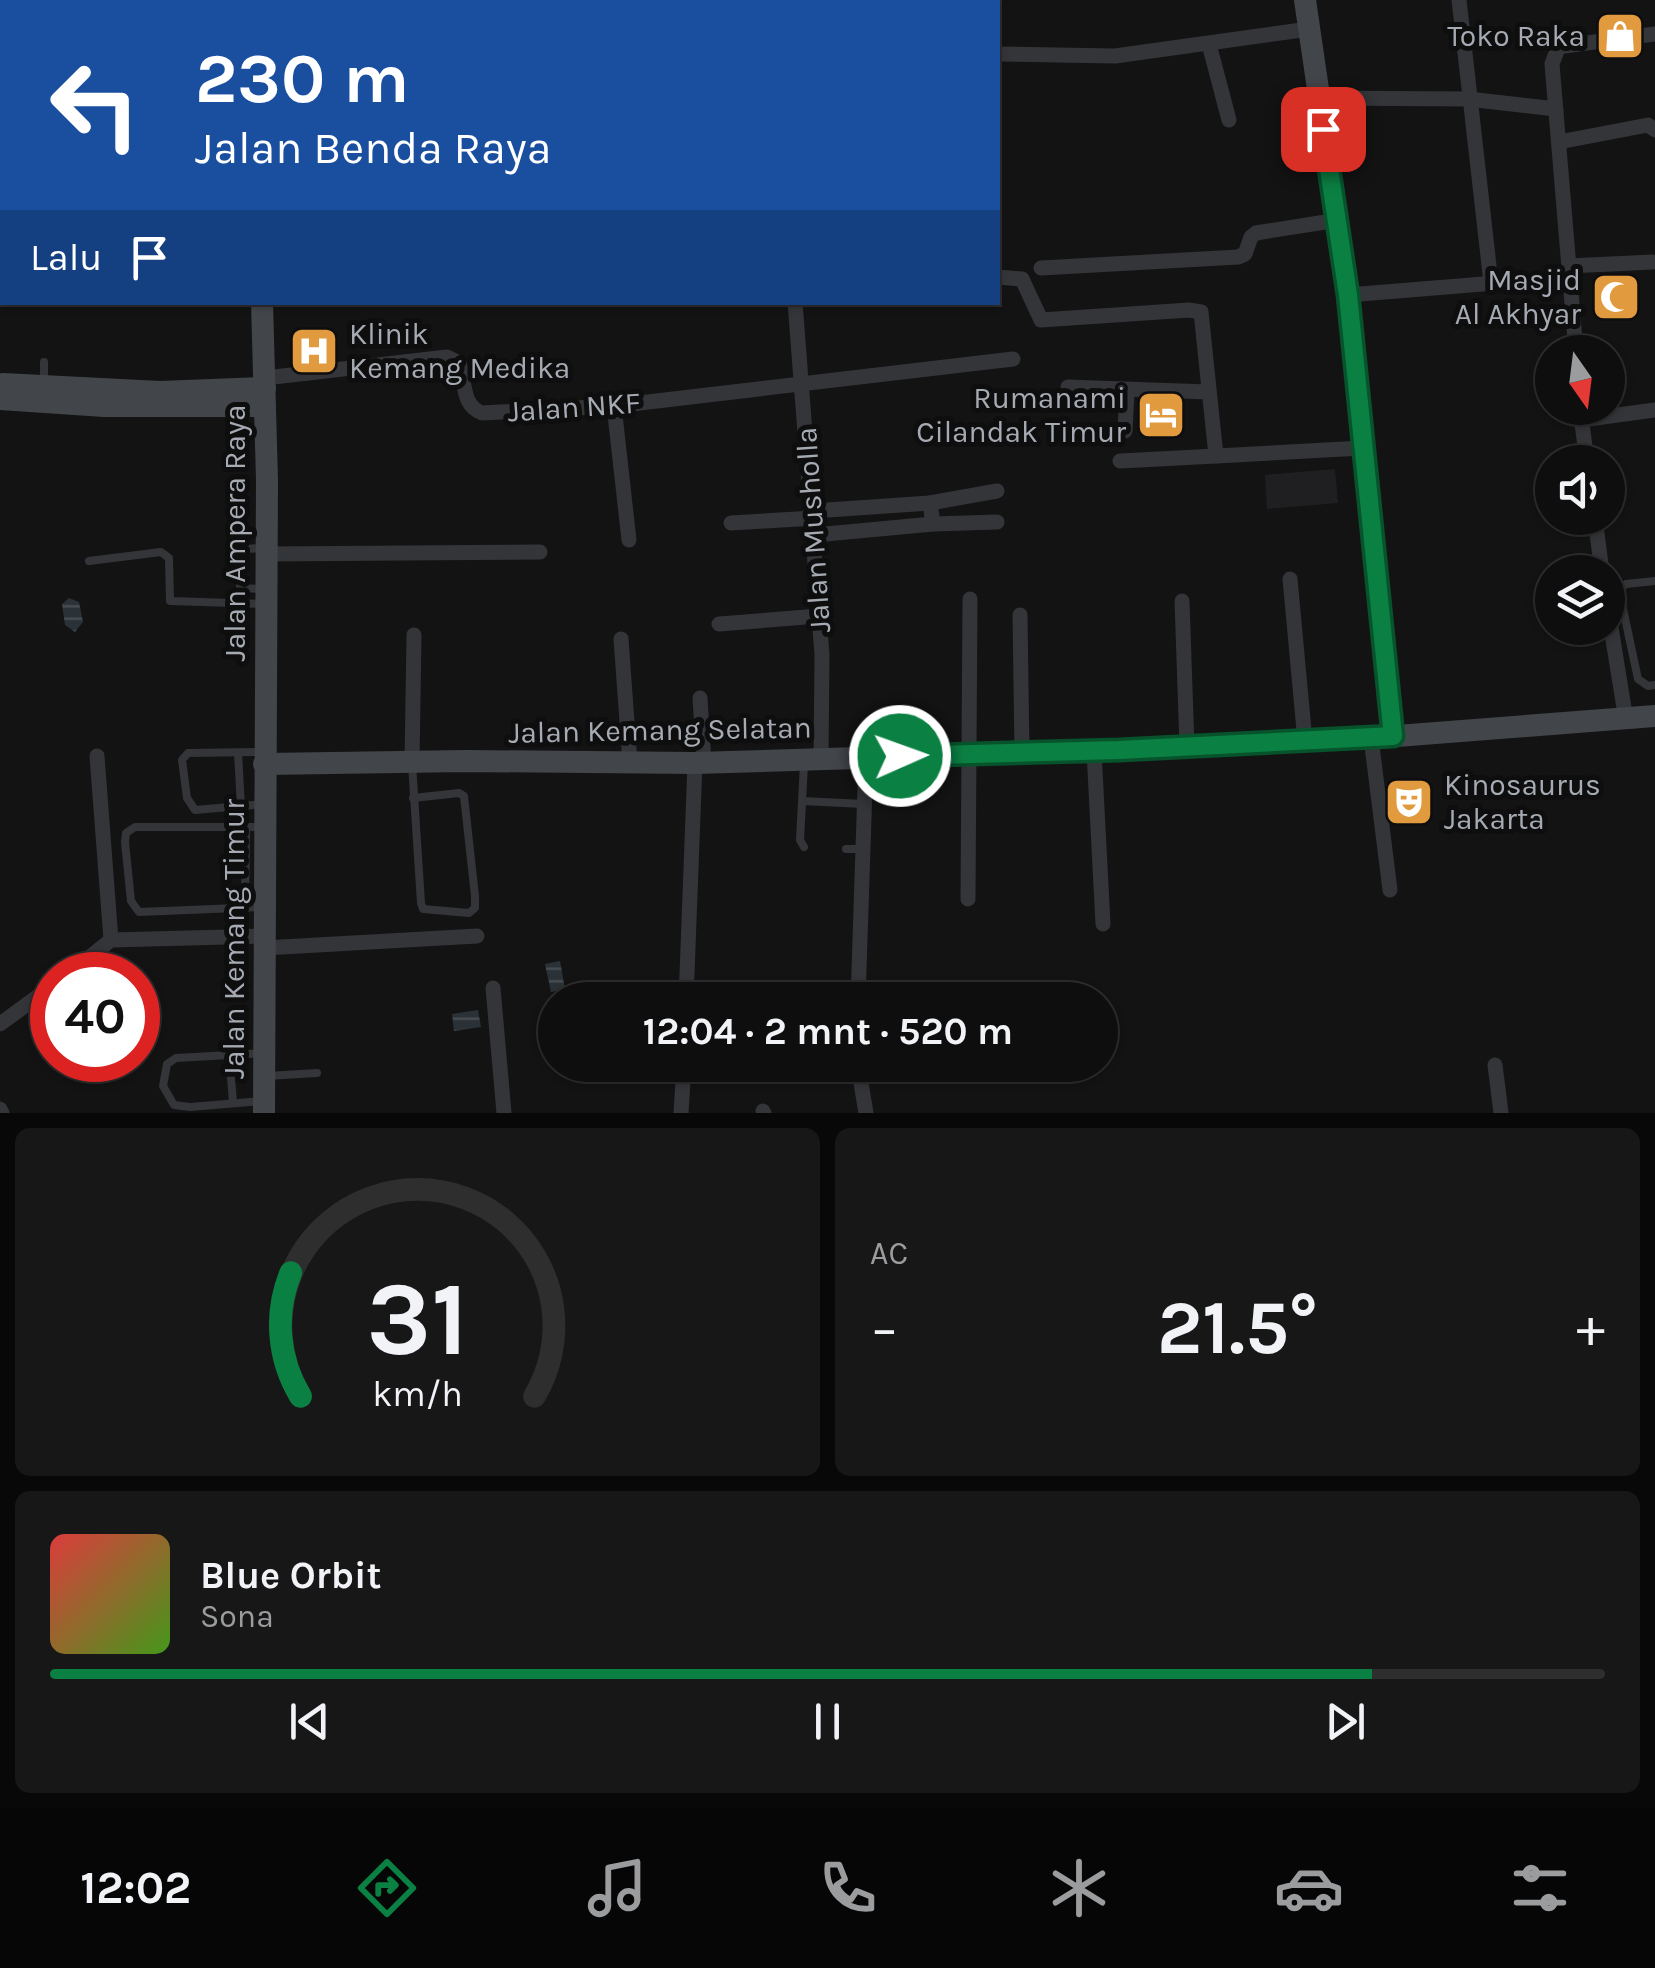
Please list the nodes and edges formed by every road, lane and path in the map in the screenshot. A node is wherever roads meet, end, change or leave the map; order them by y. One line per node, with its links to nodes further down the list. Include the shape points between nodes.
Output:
1 (1305, 0): 3 (street)
2 (1459, 0): 8 (street)
3 (1310, 30): 5 (street); 7 (street)
4 (1655, 34): 9 (street, via 1558,48 1552,64)
5 (1209, 44): 6 (street, via 1100,56); 10 (street)
6 (1000, 54)
7 (1318, 98): 8 (street); 13 (street)
8 (1468, 99): 9 (street); 18 (street)
9 (1556, 109): 12 (street)
10 (1229, 120)
11 (1655, 130): 12 (street)
12 (1560, 142): 16 (street)
13 (1338, 220): 15 (street, via 1256,233 1238,257); 19 (street)
14 (1652, 262): 16 (street)
15 (1041, 268)
16 (1570, 272): 18 (street); 22 (street)
17 (1000, 277): 29 (street, via 1022,279 1041,320 1198,310)
18 (1491, 283): 19 (street)
19 (1348, 295): 35 (street)
20 (262, 305): 27 (street, Jalan Ampera Raya)
21 (795, 305): 25 (street, Jalan Musholla)
22 (1575, 335)
23 (1013, 359): 25 (street, Jalan NKF)
24 (0, 384): 27 (street, via 44,374 160,392)
25 (802, 386): 31 (street, Jalan NKF); 40 (street, Jalan Musholla)
26 (1068, 387): 28 (street)
27 (265, 391): 30 (street, via 104,406); 31 (street, Jalan NKF, via 447,358 459,363 467,400 478,412); 45 (street, Jalan Ampera Raya)
28 (1127, 391): 29 (street); 34 (street)
29 (1210, 392): 36 (street)
30 (0, 398)
31 (614, 406): 44 (street)
32 (1655, 410): 33 (street)
33 (1625, 412)
34 (1125, 431)
35 (1362, 448): 36 (street); 63 (street)
36 (1216, 456): 37 (street)
37 (1120, 461)
38 (997, 490): 39 (street)
39 (930, 503): 40 (street); 43 (street)
40 (814, 521): 42 (street); 43 (street); 54 (street, Jalan Musholla)
41 (998, 522): 43 (street)
42 (730, 523)
43 (932, 524)
44 (629, 540)
45 (265, 551): 46 (street); 50 (street, Jalan Ampera Raya)
46 (540, 552)
47 (90, 560): 50 (lane, via 161,552 169,558 170,601)
48 (1290, 579): 64 (street)
49 (1655, 582): 59 (lane, via 1619,590 1638,679)
50 (265, 596): 72 (street, Jalan Ampera Raya)
51 (970, 599): 69 (street)
52 (1182, 601): 65 (street)
53 (1020, 615): 68 (street)
54 (819, 616): 55 (street); 73 (street, Jalan Musholla)
55 (719, 624)
56 (414, 635): 74 (street)
57 (621, 639): 75 (street)
58 (1614, 645): 62 (street)
59 (1655, 685)
60 (700, 698): 76 (street)
61 (1655, 716): 62 (street, Jalan Kemang Selatan)
62 (1626, 720): 63 (street, Jalan Kemang Selatan)
63 (1382, 737): 64 (street, Jalan Kemang Selatan); 82 (street)
64 (1305, 741): 65 (street, Jalan Kemang Selatan)
65 (1186, 747): 66 (street, Jalan Kemang Selatan)
66 (1094, 750): 68 (street, Jalan Kemang Selatan); 85 (street)
67 (238, 753): 72 (lane); 80 (lane); 80 (lane, via 188,754 182,760 189,805)
68 (1022, 753): 69 (street, Jalan Kemang Selatan)
69 (970, 754): 71 (street, Jalan Kemang Selatan); 83 (street)
70 (97, 756): 87 (street)
71 (866, 757): 73 (street, Jalan Kemang Selatan); 79 (street)
72 (264, 758): 74 (street, Jalan Kemang Selatan); 80 (street, Jalan Kemang Timur)
73 (813, 760): 76 (street, Jalan Kemang Selatan); 78 (lane)
74 (412, 763): 75 (street, Jalan Kemang Selatan); 77 (lane)
75 (630, 763): 76 (street, Jalan Kemang Selatan)
76 (699, 763): 90 (street)
77 (413, 798): 77 (lane, via 464,796 472,911 422,909)
78 (802, 801): 79 (lane); 81 (lane)
79 (864, 804): 91 (street, via 854,849)
80 (254, 816): 84 (street, Jalan Kemang Timur); 84 (lane, via 223,825 135,827 125,842 131,902 138,912)
81 (804, 848)
82 (1390, 890)
83 (968, 899)
84 (255, 907): 88 (street, Jalan Kemang Timur)
85 (1103, 924)
86 (477, 936): 88 (street)
87 (111, 940): 88 (street); 89 (street)
88 (264, 942): 96 (street, Jalan Kemang Timur)
89 (96, 952)
90 (687, 982)
91 (858, 982)
92 (493, 988): 103 (street)
93 (30, 1002): 94 (street)
94 (0, 1024)
95 (230, 1054): 96 (lane); 101 (lane); 101 (lane, via 176,1058 167,1064 163,1086 174,1105)
96 (263, 1065): 98 (lane); 102 (street, Jalan Kemang Timur)
97 (1495, 1065): 106 (street)
98 (317, 1073)
99 (683, 1082): 104 (street)
100 (861, 1082): 105 (street)
101 (233, 1102): 102 (lane)
102 (264, 1107)
103 (504, 1113)
104 (681, 1113)
105 (866, 1113)
106 (1500, 1113)

